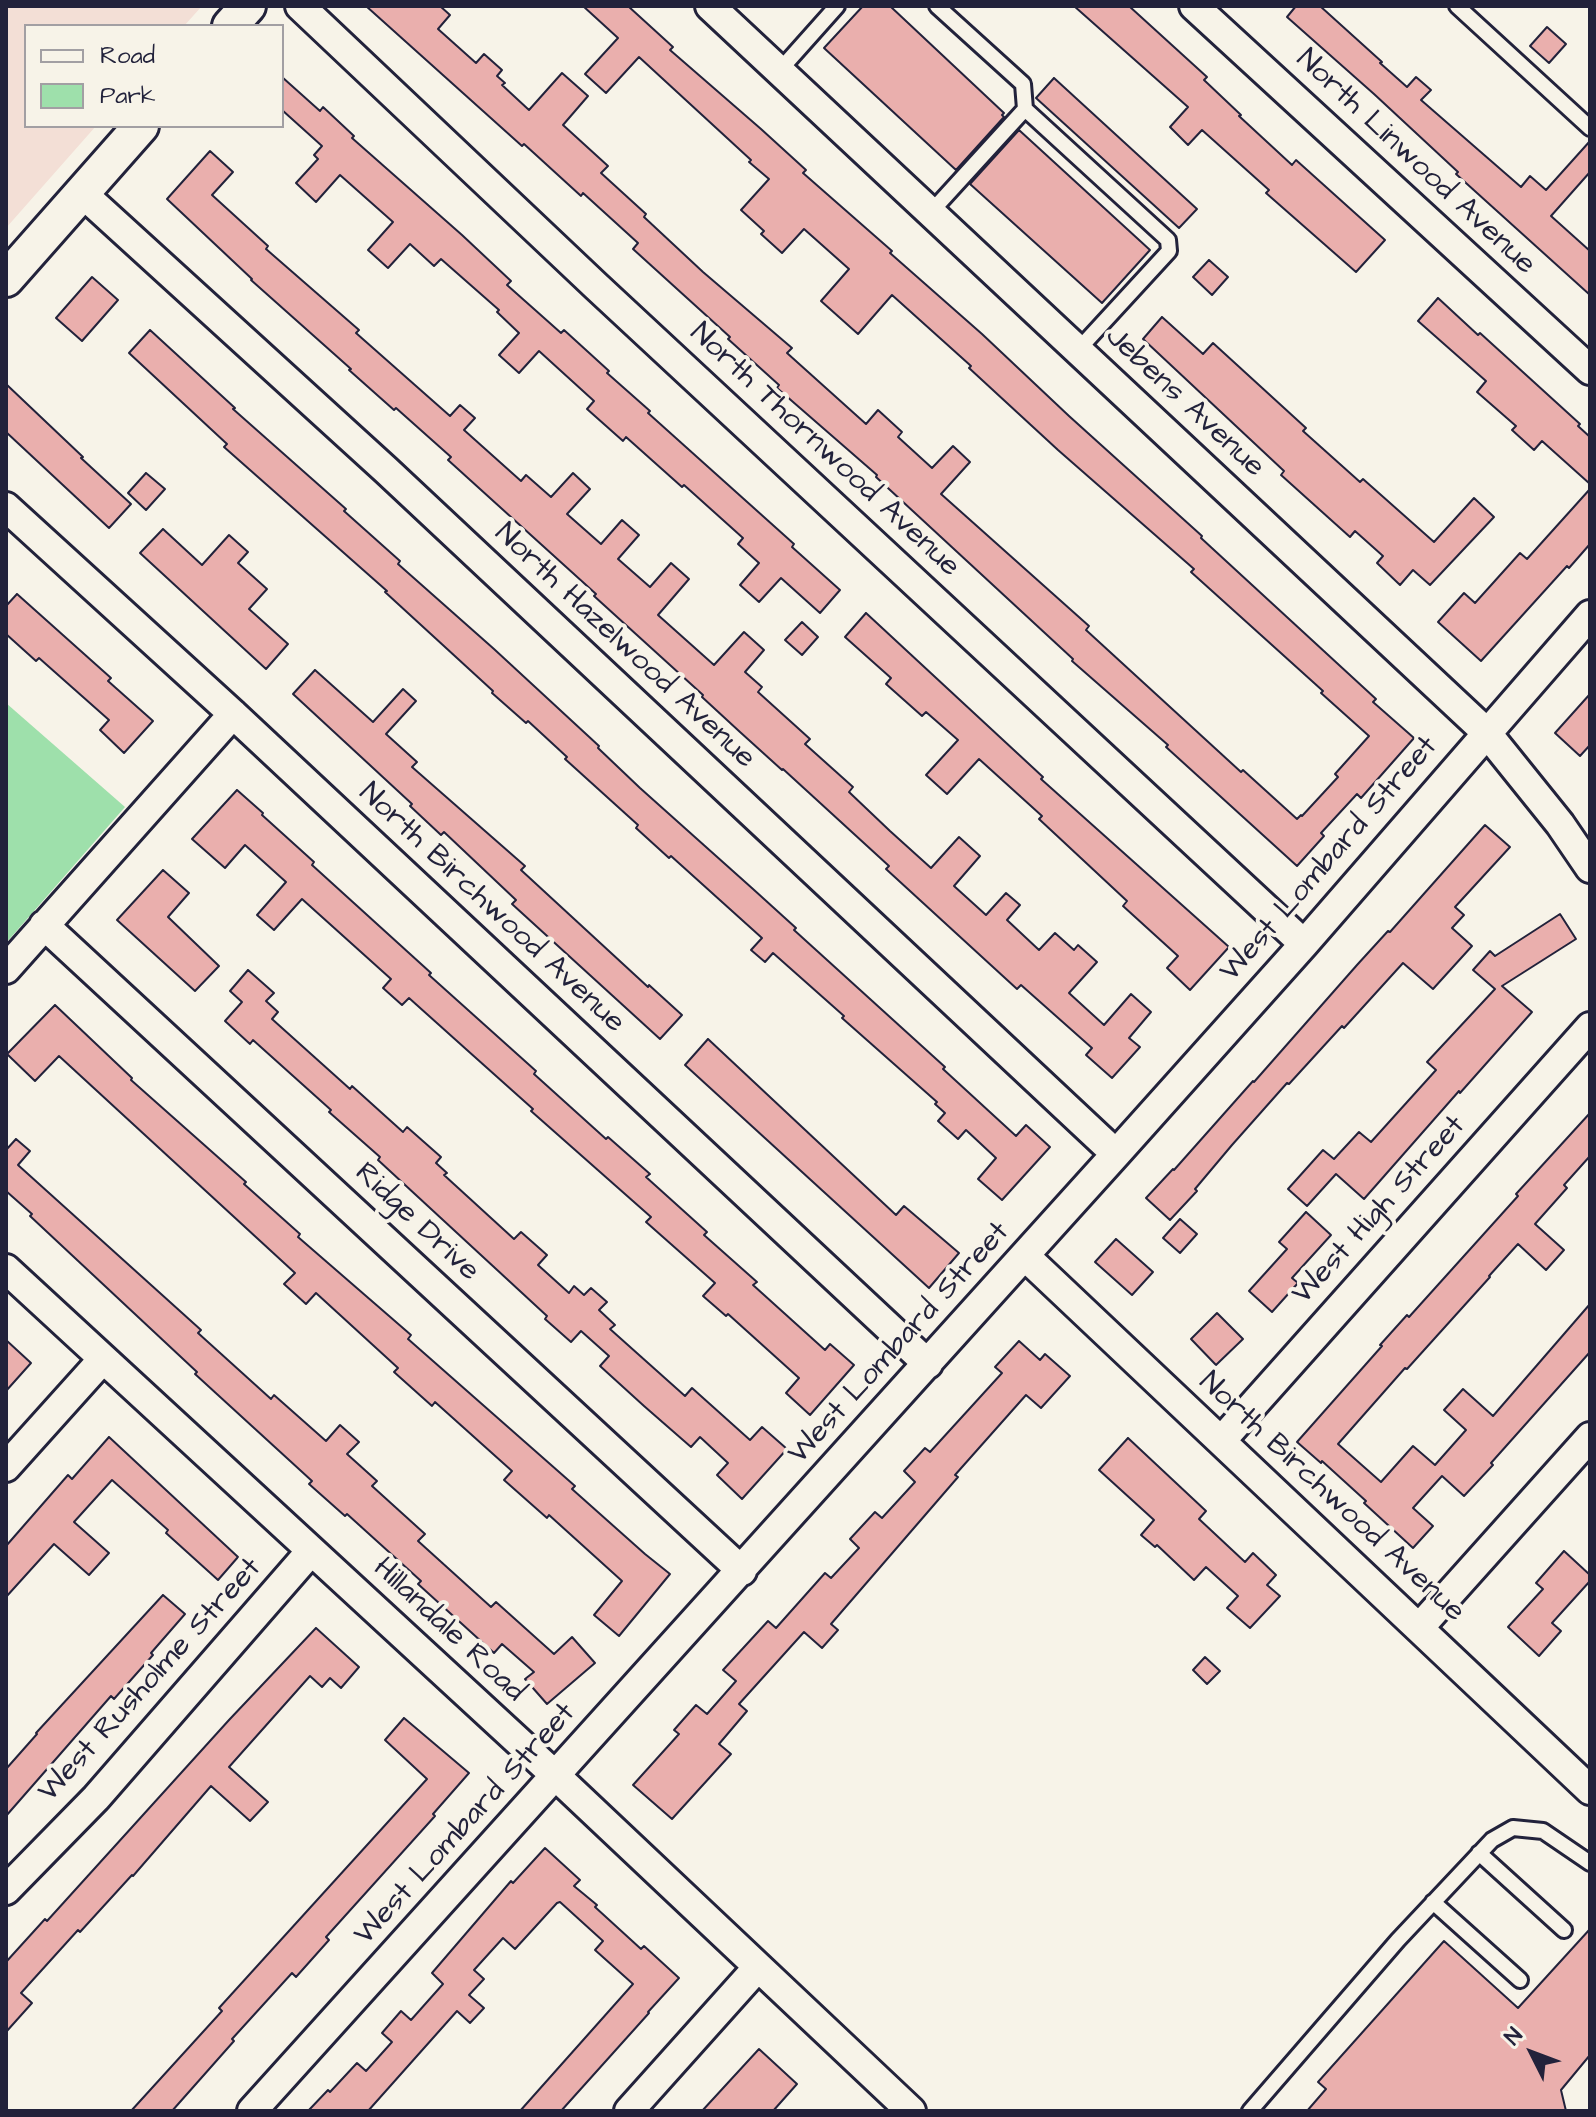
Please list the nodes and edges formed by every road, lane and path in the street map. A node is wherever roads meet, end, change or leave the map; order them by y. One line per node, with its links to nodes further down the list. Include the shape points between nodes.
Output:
1 (248, 6): 8 (street)
2 (300, 6): 24 (street, North Thornwood Avenue)
3 (710, 6): 9 (street, Jebens Avenue)
4 (837, 6): 9 (lane)
5 (937, 6): 10 (lane, via 1023,84)
6 (1194, 6): 17 (street, North Linwood Avenue)
7 (1457, 6): 12 (lane)
8 (232, 24)
9 (780, 70): 14 (street, Jebens Avenue)
10 (1025, 109): 14 (lane); 16 (lane, via 1168,240 1169,251)
11 (139, 128): 13 (street)
12 (1590, 128)
13 (82, 193): 15 (street); 27 (street, North Hazelwood Avenue)
14 (931, 212): 16 (street, Jebens Avenue)
15 (6, 279)
16 (1078, 350): 21 (street, Jebens Avenue)
17 (1590, 370)
18 (6, 507): 20 (street, North Birchwood Avenue)
19 (1590, 615): 21 (street, West Lombard Street)
20 (233, 714): 23 (street); 31 (street, North Birchwood Avenue)
21 (1486, 732): 22 (street, Jebens Avenue); 24 (street, West Lombard Street)
22 (1590, 868)
23 (44, 925): 25 (street); 36 (street, Ridge Drive)
24 (1304, 944): 27 (street, West Lombard Street)
25 (6, 969)
26 (1590, 1027): 33 (street, West High Street)
27 (1116, 1154): 28 (street, West Lombard Street)
28 (1025, 1256): 31 (street, West Lombard Street); 33 (street, North Birchwood Avenue)
29 (6, 1269): 30 (street, Hillandale Road)
30 (103, 1359): 34 (street); 35 (street, Hillandale Road)
31 (928, 1364): 36 (street, West Lombard Street)
32 (1590, 1437): 37 (street)
33 (1221, 1441): 37 (street, North Birchwood Avenue)
34 (6, 1467)
35 (311, 1551): 38 (street, Hillandale Road); 42 (street, West Rusholme Street, via 96,1798)
36 (742, 1571): 38 (street, West Lombard Street)
37 (1419, 1628): 39 (street, North Birchwood Avenue)
38 (556, 1776): 45 (street, Hillandale Road); 47 (street, West Lombard Street)
39 (1590, 1790)
40 (1479, 1853): 41 (lane, via 1513,1828 1543,1831); 43 (lane); 44 (lane)
41 (1590, 1863)
42 (6, 1890)
43 (1433, 1902): 46 (lane); 50 (lane)
44 (1564, 1930)
45 (758, 1967): 48 (street); 49 (street, Hillandale Road)
46 (1520, 1980)
47 (252, 2111)
48 (629, 2111)
49 (911, 2111)
50 (1250, 2111)

